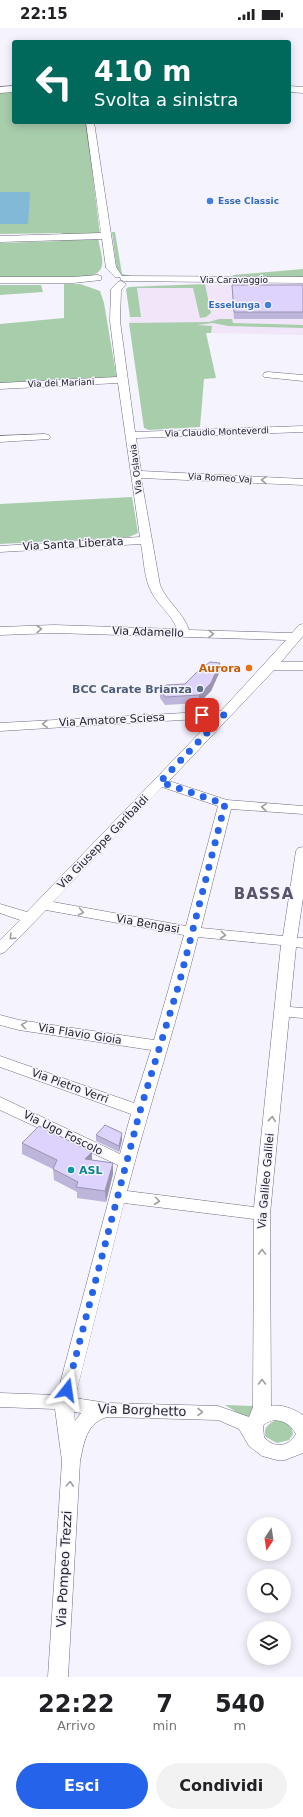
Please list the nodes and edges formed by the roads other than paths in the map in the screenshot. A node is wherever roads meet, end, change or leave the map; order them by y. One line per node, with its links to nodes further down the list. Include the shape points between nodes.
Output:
1 (12, 89): 3 (main road)
2 (291, 89): 4 (main road)
3 (0, 90)
4 (303, 90)
5 (90, 124): 6 (street, Via Oslavia)
6 (105, 236): 7 (street); 11 (street, Via Oslavia)
7 (0, 239)
8 (0, 280): 11 (street)
9 (122, 280): 10 (street, Via Caravaggio); 11 (street, Via Caravaggio); 11 (street, Via Oslavia, via 116,287)
10 (303, 280)
11 (106, 282): 14 (street, Via Oslavia, via 115,321)
12 (268, 375): 13 (street)
13 (303, 378)
14 (123, 380): 15 (street, Via dei Mariani); 17 (street, Via Oslavia)
15 (0, 386)
16 (303, 428): 17 (street, Via Claudio Monteverdi)
17 (132, 436): 20 (street, Via Oslavia)
18 (45, 437): 19 (street)
19 (0, 439)
20 (137, 474): 21 (street, Via Romeo Vaj, one-way to 20); 22 (street, Via Oslavia)
21 (303, 482)
22 (145, 540): 23 (street, Via Santa Liberata); 25 (street, Via Oslavia, via 154,585 158,594 180,621)
23 (0, 548)
24 (0, 631): 25 (street, Via Adamello, one-way to 25, via 54,629)
25 (184, 633): 26 (street, Via Adamello, one-way to 26)
26 (299, 633): 27 (street, Via Giuseppe Garibaldi)
27 (271, 666): 28 (street); 29 (street, Via Giuseppe Garibaldi)
28 (303, 666)
29 (224, 715): 30 (street, Via Amatore Sciesa, one-way to 30); 31 (street, Via Giuseppe Garibaldi)
30 (0, 727)
31 (160, 782): 32 (street); 36 (street, Via Giuseppe Garibaldi)
32 (225, 804): 33 (street, one-way to 32); 39 (street)
33 (303, 810)
34 (303, 851): 35 (street, Via Galileo Galilei)
35 (302, 873): 40 (street, Via Galileo Galilei)
36 (42, 905): 38 (street, Via Giuseppe Garibaldi); 39 (street, Via Bengasi, one-way to 39)
37 (0, 908): 38 (street)
38 (29, 918): 41 (street, Via Giuseppe Garibaldi, one-way to 41)
39 (192, 932): 40 (street, Via Bengasi, one-way to 40); 45 (street)
40 (296, 942): 42 (street, Via Galileo Galilei)
41 (0, 949)
42 (284, 1012): 43 (street); 51 (street, Via Galileo Galilei, one-way to 42)
43 (303, 1013)
44 (0, 1020): 45 (street, Via Flavio Gioia, one-way to 44)
45 (160, 1046): 48 (street)
46 (0, 1060): 48 (street, Via Pietro Verri)
47 (0, 1103): 49 (street, Via Ugo Foscolo)
48 (140, 1111): 49 (street)
49 (126, 1162): 50 (street)
50 (119, 1196): 51 (street, one-way to 51); 53 (street)
51 (262, 1214): 57 (street, Via Galileo Galilei, one-way to 51, via 262,1408)
52 (0, 1400): 53 (street, Via Borghetto)
53 (64, 1403): 54 (street, Via Borghetto); 59 (street, Via Pompeo Trezzi)
54 (107, 1410): 57 (street, Via Borghetto, one-way to 57, via 218,1413); 59 (street, Via Pompeo Trezzi, via 92,1414 83,1422)
55 (280, 1412): 56 (street); 57 (street, via 268,1414); 58 (street, Via Borghetto, via 298,1420)
56 (303, 1413)
57 (256, 1427): 58 (street, Via Borghetto, via 260,1446 273,1452 288,1452 294,1449)
58 (303, 1437)
59 (71, 1461): 60 (street, Via Pompeo Trezzi, one-way to 59)
60 (58, 1677)

